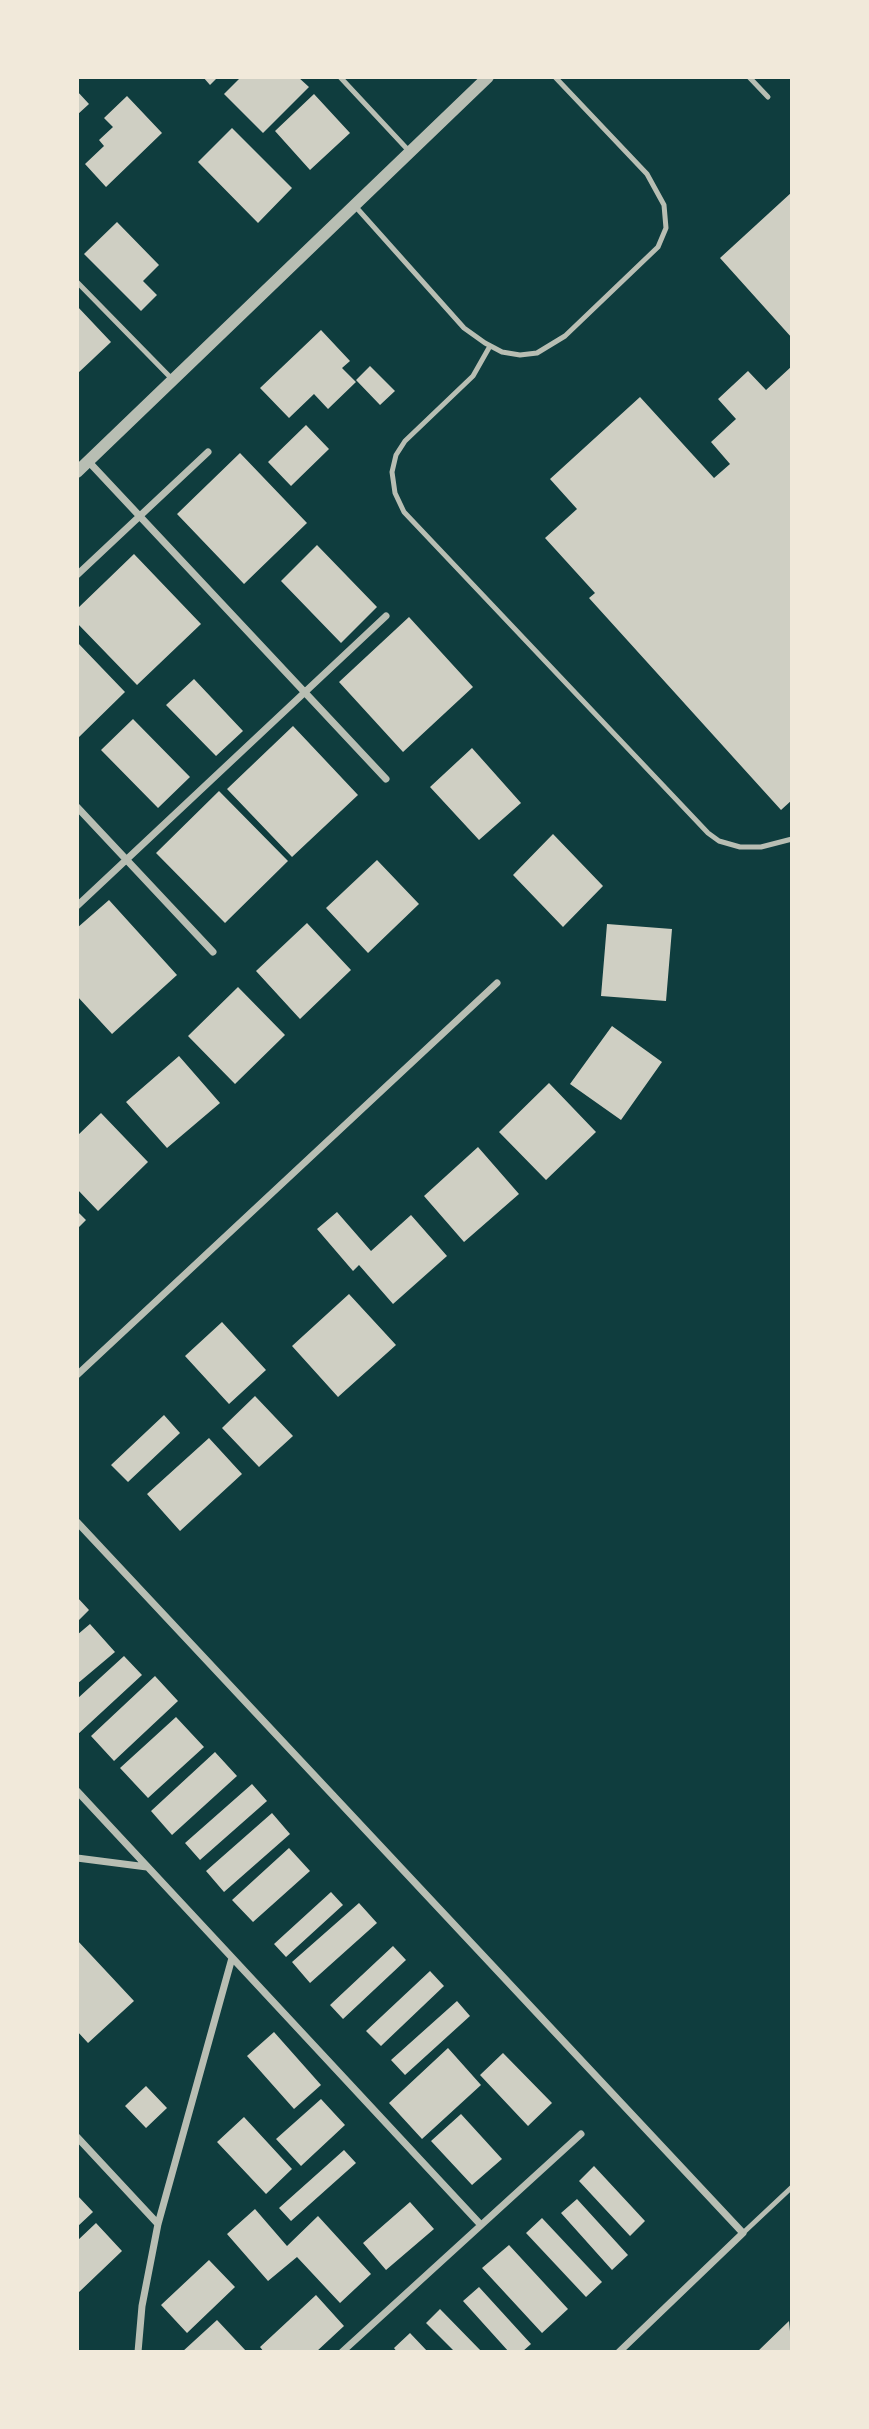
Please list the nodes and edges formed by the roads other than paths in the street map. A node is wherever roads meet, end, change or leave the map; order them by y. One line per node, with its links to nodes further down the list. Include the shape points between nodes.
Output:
1 (488, 77): 6 (street)
2 (555, 77): 9 (lane, via 647,174 664,205 666,228 658,247 565,336 537,353 520,355)
3 (749, 77): 5 (lane)
4 (343, 78): 6 (lane)
5 (768, 97)
6 (409, 151): 7 (street)
7 (353, 203): 9 (lane, via 464,328); 10 (street)
8 (77, 282): 10 (lane)
9 (490, 346): 20 (lane, via 473,376 396,455 392,472 404,512 708,833 740,847)
10 (172, 379): 12 (street)
11 (208, 452): 14 (street)
12 (88, 461): 13 (street); 14 (street)
13 (77, 471)
14 (139, 516): 15 (street); 17 (street)
15 (77, 575)
16 (386, 616): 17 (street)
17 (304, 692): 18 (street); 21 (street)
18 (386, 779)
19 (77, 807): 21 (street)
20 (792, 839)
21 (126, 859): 22 (street); 23 (street)
22 (77, 906)
23 (213, 952)
24 (497, 983): 25 (street)
25 (77, 1375)
26 (77, 1522): 36 (street)
27 (77, 1791): 29 (street)
28 (77, 1858): 29 (street)
29 (148, 1867): 30 (street)
30 (232, 1958): 34 (street); 35 (street)
31 (581, 2134): 35 (street)
32 (77, 2137): 34 (street)
33 (792, 2187): 36 (lane)
34 (158, 2224): 37 (street)
35 (480, 2224): 38 (street)
36 (743, 2233): 39 (street)
37 (138, 2352)
38 (342, 2352)
39 (619, 2352)

